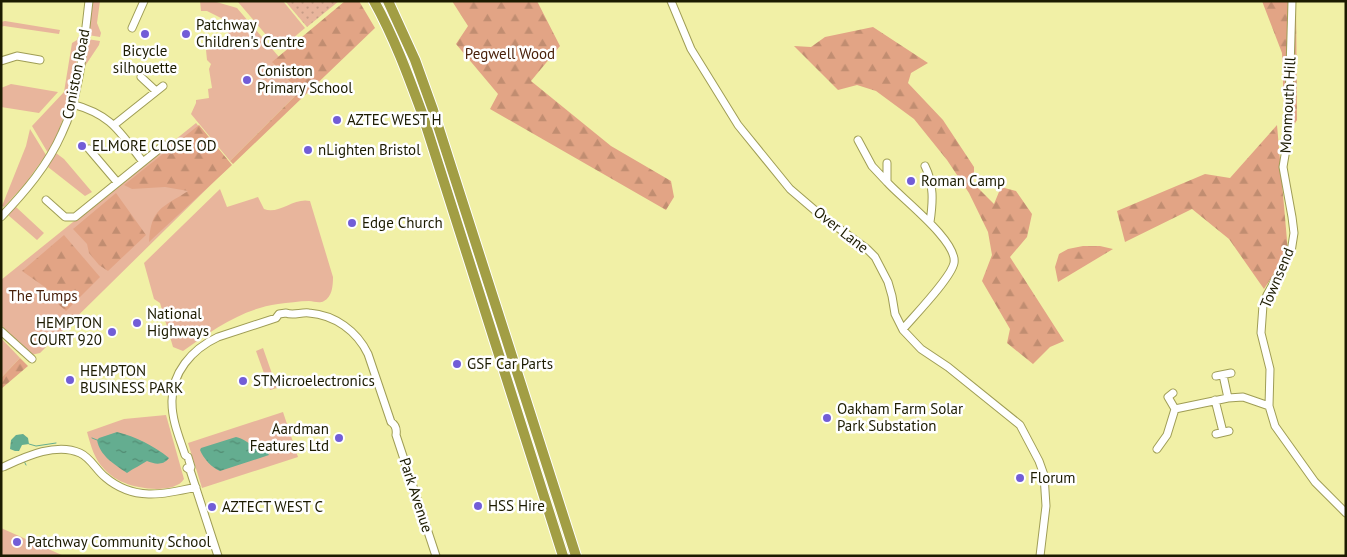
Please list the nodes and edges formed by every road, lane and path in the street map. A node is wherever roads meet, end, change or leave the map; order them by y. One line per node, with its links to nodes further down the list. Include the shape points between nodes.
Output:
1 (89, 1): 13 (street, Coniston Road)
2 (144, 1): 7 (street)
3 (374, 1): 43 (highway, via 404,64 422,113)
4 (388, 1): 44 (highway, via 433,110)
5 (671, 1): 27 (street, Over Lane, via 691,49 738,125 790,189 875,257 888,282 895,314)
6 (1292, 1): 24 (street, Monmouth Hill, via 1288,136 1283,167)
7 (132, 28)
8 (1, 60): 9 (street, via 17,56)
9 (40, 60)
10 (141, 77): 12 (street)
11 (162, 86): 12 (street)
12 (156, 91): 14 (street)
13 (72, 104): 14 (street, via 97,112); 25 (street, Coniston Road, via 62,133 44,165)
14 (114, 125): 18 (street)
15 (858, 140): 22 (street, via 872,166)
16 (164, 145): 18 (street)
17 (89, 149): 21 (street)
18 (143, 162): 21 (street)
19 (887, 163): 22 (street)
20 (925, 166): 26 (street, via 932,185)
21 (117, 182): 23 (street, via 75,217 65,217)
22 (887, 182): 26 (street)
23 (46, 200)
24 (1291, 208): 34 (street, Townsend, via 1294,233 1291,252 1267,295 1261,319 1260,333 1270,369)
25 (1, 217)
26 (930, 222): 27 (street, via 951,249 954,264)
27 (903, 329): 45 (street, Over Lane, via 921,349 1020,425 1044,475 1046,506)
28 (1, 331): 29 (street)
29 (32, 359)
30 (1231, 372): 32 (street, via 1220,375)
31 (1173, 393): 35 (street, via 1168,397)
32 (1228, 398): 33 (street); 34 (street, via 1243,397)
33 (1215, 400): 35 (street); 36 (street)
34 (1269, 406): 40 (street, via 1275,426 1287,445 1315,482)
35 (1176, 409): 37 (street, via 1167,435)
36 (1223, 432)
37 (1157, 445)
38 (3, 467): 39 (street, via 46,451 71,450 82,453 106,478 136,493 166,494)
39 (196, 487): 41 (street, Park Avenue); 42 (street, Park Avenue, via 172,404 176,378 192,354 209,341 276,318 279,314 309,313 331,318 350,330 363,344 376,374 392,422 390,426 396,435)
40 (1346, 513)
41 (218, 556)
42 (436, 556)
43 (563, 556)
44 (576, 556)
45 (1040, 556)

